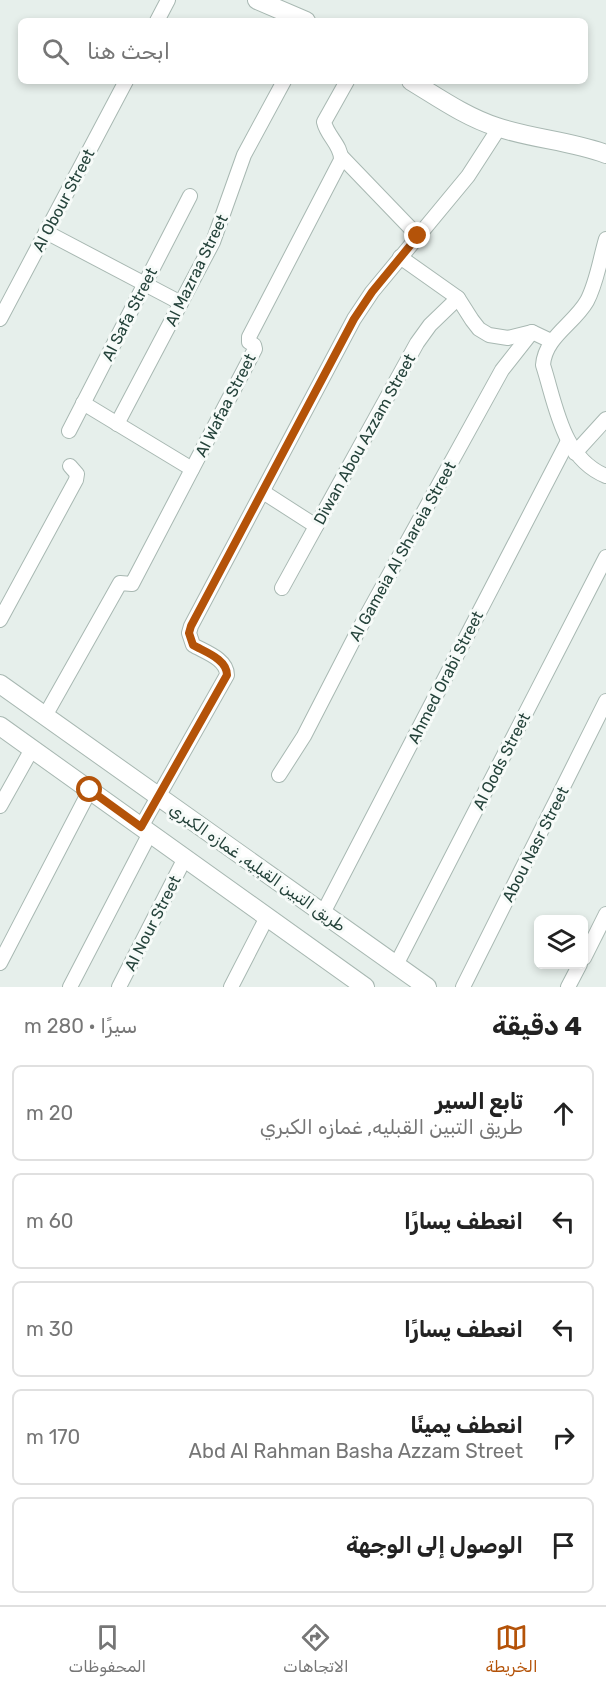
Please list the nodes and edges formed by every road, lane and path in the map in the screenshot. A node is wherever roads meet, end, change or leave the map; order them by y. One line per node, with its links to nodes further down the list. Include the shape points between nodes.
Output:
1 (168, 0): 3 (street)
2 (257, 0): 4 (street)
3 (159, 18)
4 (299, 18)
5 (124, 84): 13 (street, Al Obour Street)
6 (282, 84): 19 (street, Al Mazraa Street, via 249,144 218,231)
7 (345, 84): 11 (street, via 324,122)
8 (416, 84): 9 (street)
9 (499, 128): 10 (street); 14 (street, via 468,176)
10 (606, 154)
11 (341, 156): 14 (street); 29 (street, Al Wafaa Street, via 249,337 255,349)
12 (190, 196): 17 (street, Al Safa Street)
13 (46, 232): 17 (street); 20 (street, Al Obour Street)
14 (418, 236): 16 (street)
15 (606, 239): 22 (street, via 587,301)
16 (400, 257): 18 (street); 31 (street, via 354,319)
17 (145, 284): 19 (street); 23 (street, Al Safa Street)
18 (458, 298): 21 (street, via 479,329 489,335 508,338); 32 (street, Diwan Abou Azzam Street, via 417,343)
19 (181, 303): 25 (street, Al Mazraa Street)
20 (0, 319)
21 (531, 332): 22 (street); 41 (street, Al Gameia Al Shareia Street, via 502,370 304,736)
22 (551, 341): 27 (street, via 543,365)
23 (83, 403): 25 (street); 26 (street, Al Safa Street)
24 (606, 419): 27 (street, Ahmed Orabi Street)
25 (117, 423): 29 (street)
26 (69, 431)
27 (571, 447): 30 (street, via 588,466); 47 (street, Ahmed Orabi Street)
28 (70, 466): 35 (street, via 77,474 76,480)
29 (192, 469): 38 (street, Al Wafaa Street, via 132,584 120,583)
30 (606, 476)
31 (263, 492): 32 (street); 43 (street, via 191,626 193,645 226,666 227,675)
32 (316, 526): 34 (street, Diwan Abou Azzam Street)
33 (606, 557): 52 (street, Al Qods Street)
34 (282, 588)
35 (0, 620)
36 (0, 684): 38 (street, طريق التبين القبليه, غمازه الكبري)
37 (606, 702): 60 (street, Abou Nasr Street)
38 (45, 716): 43 (street, طريق التبين القبليه, غمازه الكبري)
39 (0, 726): 40 (street, طريق التبين القبليه, غمازه الكبري)
40 (32, 749): 42 (street, طريق التبين القبليه, غمازه الكبري); 44 (street)
41 (279, 775)
42 (90, 790): 45 (street, طريق التبين القبليه, غمازه الكبري); 51 (street)
43 (159, 796): 45 (street); 47 (street, طريق التبين القبليه, غمازه الكبري)
44 (0, 806)
45 (145, 830): 46 (street, طريق التبين القبليه, غمازه الكبري); 55 (street)
46 (185, 858): 49 (street, طريق التبين القبليه, غمازه الكبري); 56 (street, Al Nour Street)
47 (323, 913): 52 (street, طريق التبين القبليه, غمازه الكبري)
48 (606, 914): 50 (street)
49 (267, 917): 54 (street, طريق التبين القبليه, غمازه الكبري); 57 (street)
50 (588, 949)
51 (0, 963)
52 (396, 965): 59 (street, طريق التبين القبليه, غمازه الكبري)
53 (577, 969): 61 (street)
54 (344, 980): 58 (street, طريق التبين القبليه, غمازه الكبري)
55 (70, 987)
56 (118, 987)
57 (231, 987)
58 (365, 987)
59 (427, 987)
60 (463, 987)
61 (568, 987)

